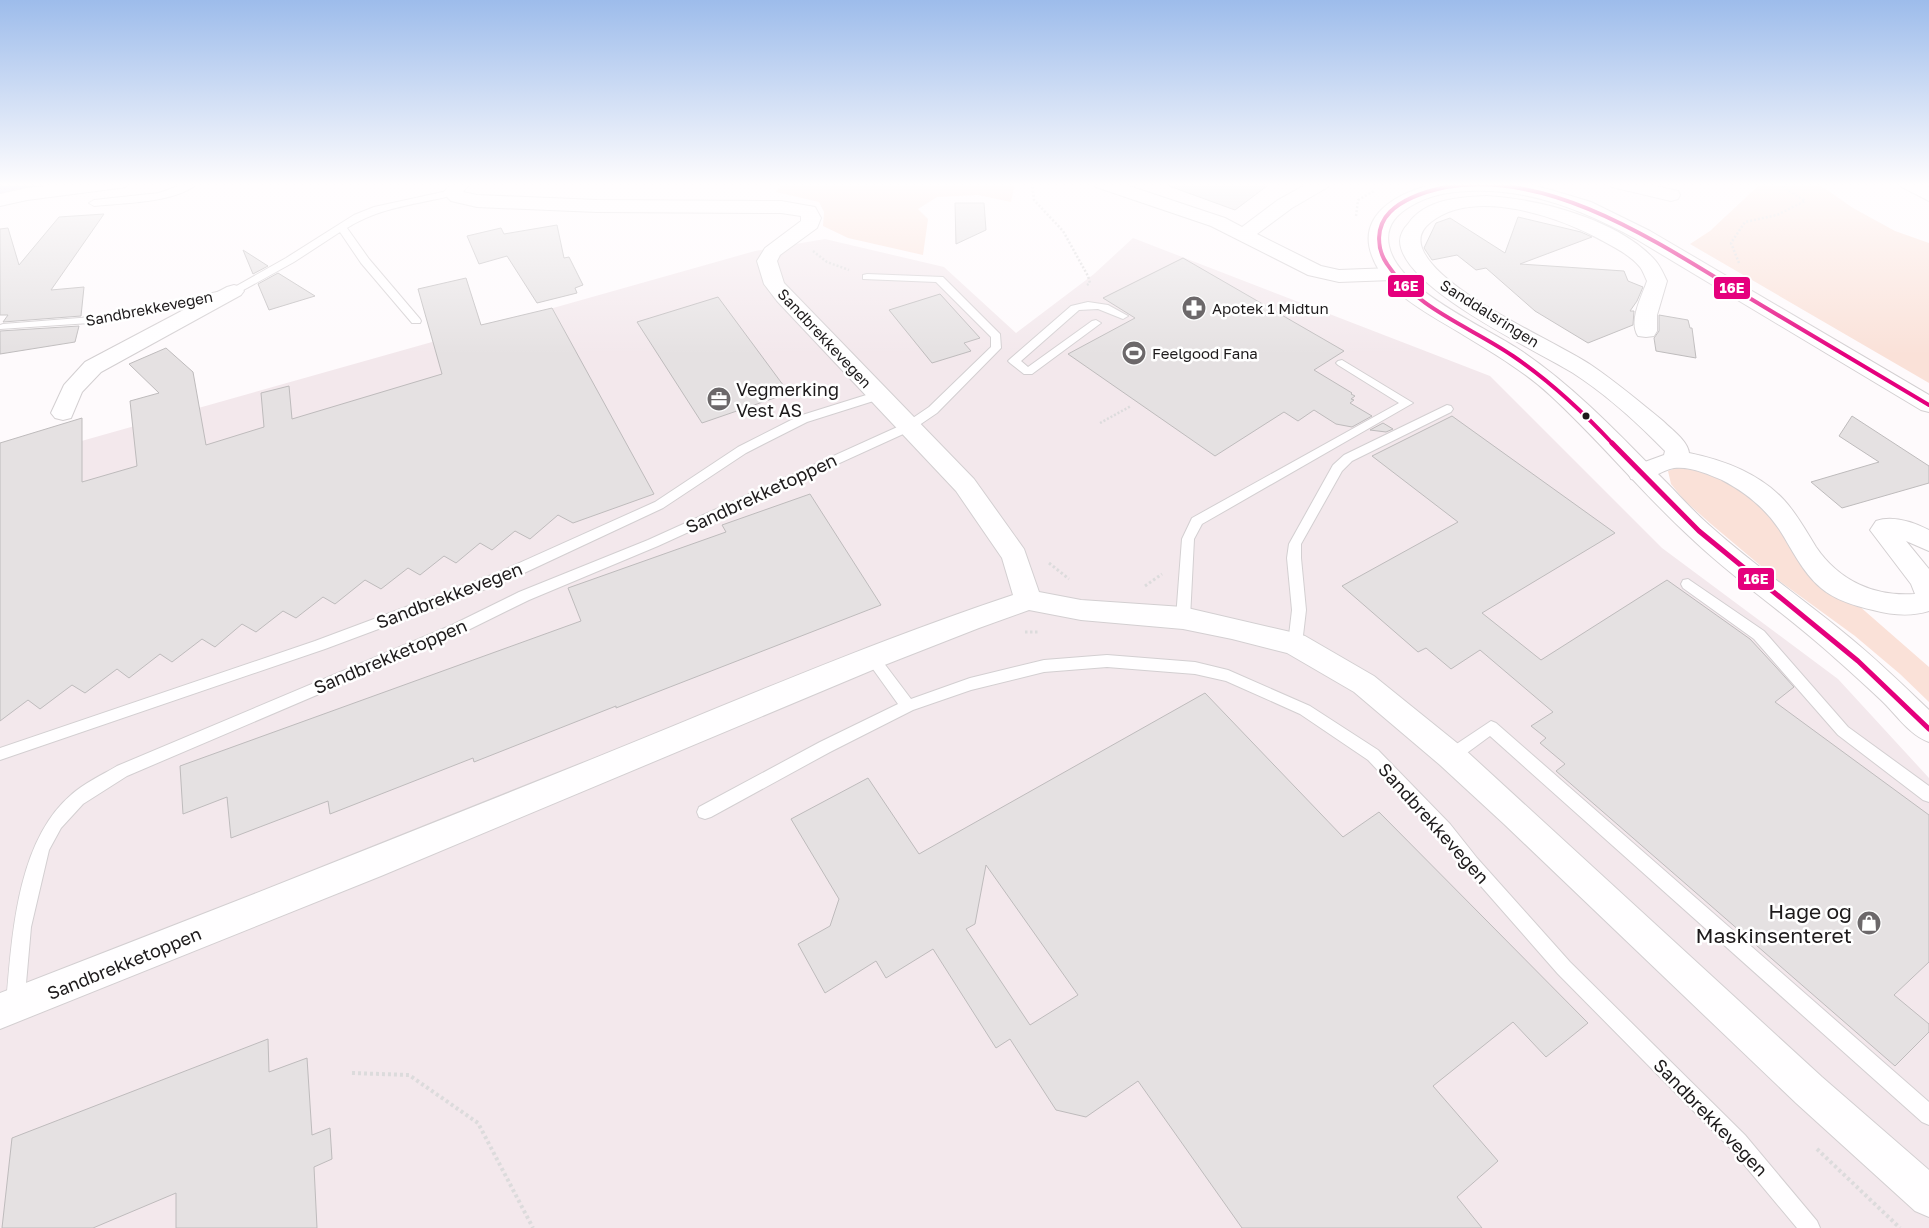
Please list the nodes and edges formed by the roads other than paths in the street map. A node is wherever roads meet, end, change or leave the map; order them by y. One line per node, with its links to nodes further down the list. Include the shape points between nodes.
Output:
1 (321, 240): 11 (lane, Sandbrekkevegen)
2 (351, 240): 13 (lane)
3 (787, 240): 18 (street, Sandbrekkevegen, via 772,252 767,261 774,284)
4 (1254, 240): 9 (street, via 1327,275)
5 (1378, 240): 9 (street, Sanddalsringen, via 1384,263)
6 (1410, 240): 23 (street, Sanddalsringen, via 1412,252 1426,272 1456,296 1584,370 1664,433 1677,450)
7 (1611, 240): 16 (street, Sanddalsringen, via 1636,254 1657,281 1646,315)
8 (1650, 240): 19 (street, Sanddalsringen)
9 (1392, 274): 24 (street, Sanddalsringen, via 1413,294 1512,355 1556,388)
10 (867, 277): 22 (lane, Sandbrekketoppen, via 939,279 996,336 996,348 933,410)
11 (234, 291): 15 (lane, Sandbrekkevegen, via 106,320); 21 (street, Sandbrekkevegen, via 92,367 72,390)
12 (1123, 316): 14 (lane, via 1100,305 1086,304 1075,308 1014,361 1028,372)
13 (416, 322)
14 (1096, 323)
15 (3, 327)
16 (1646, 331)
17 (1342, 363): 28 (lane, via 1407,403 1197,521 1188,539)
18 (879, 395): 22 (street, Sandbrekkevegen); 33 (lane, Sandbrekkevegen, via 803,419 742,450 660,505 502,577 320,645)
19 (1929, 405)
20 (1447, 410): 29 (lane, via 1348,458 1337,468 1295,544 1299,610)
21 (63, 413)
22 (908, 427): 27 (street, Sandbrekkevegen, via 965,484 1015,556); 37 (lane, Sandbrekketoppen, via 653,543 524,596 457,629 122,771 77,799 55,823 41,848)
23 (1675, 460): 24 (street); 25 (street, via 1700,463 1728,473 1758,491 1776,506 1816,568 1830,582 1863,598 1903,605 1926,602 1929,595 1923,580 1882,530 1895,527)
24 (1640, 473): 32 (street, Sanddalsringen, via 1699,531 1835,641)
25 (1929, 542)
26 (1688, 584): 35 (lane, via 1758,635 1843,731)
27 (1028, 600): 28 (street, via 1081,610); 30 (street, Sandbrekketoppen)
28 (1183, 618): 29 (street)
29 (1295, 644): 34 (street, via 1364,684)
30 (872, 658): 31 (lane); 37 (street, Sandbrekketoppen, via 369,865)
31 (908, 706): 36 (lane); 40 (lane, Sandbrekkevegen, via 970,684 1044,666 1107,661 1186,667 1228,676 1305,710 1373,756 1385,768 1444,829 1564,968 1738,1142)
32 (1929, 729)
33 (0, 754)
34 (1451, 756): 38 (lane, via 1491,727); 39 (street)
35 (1929, 796)
36 (705, 812)
37 (7, 1009)
38 (1929, 1115)
39 (1929, 1198)
40 (1810, 1228)

